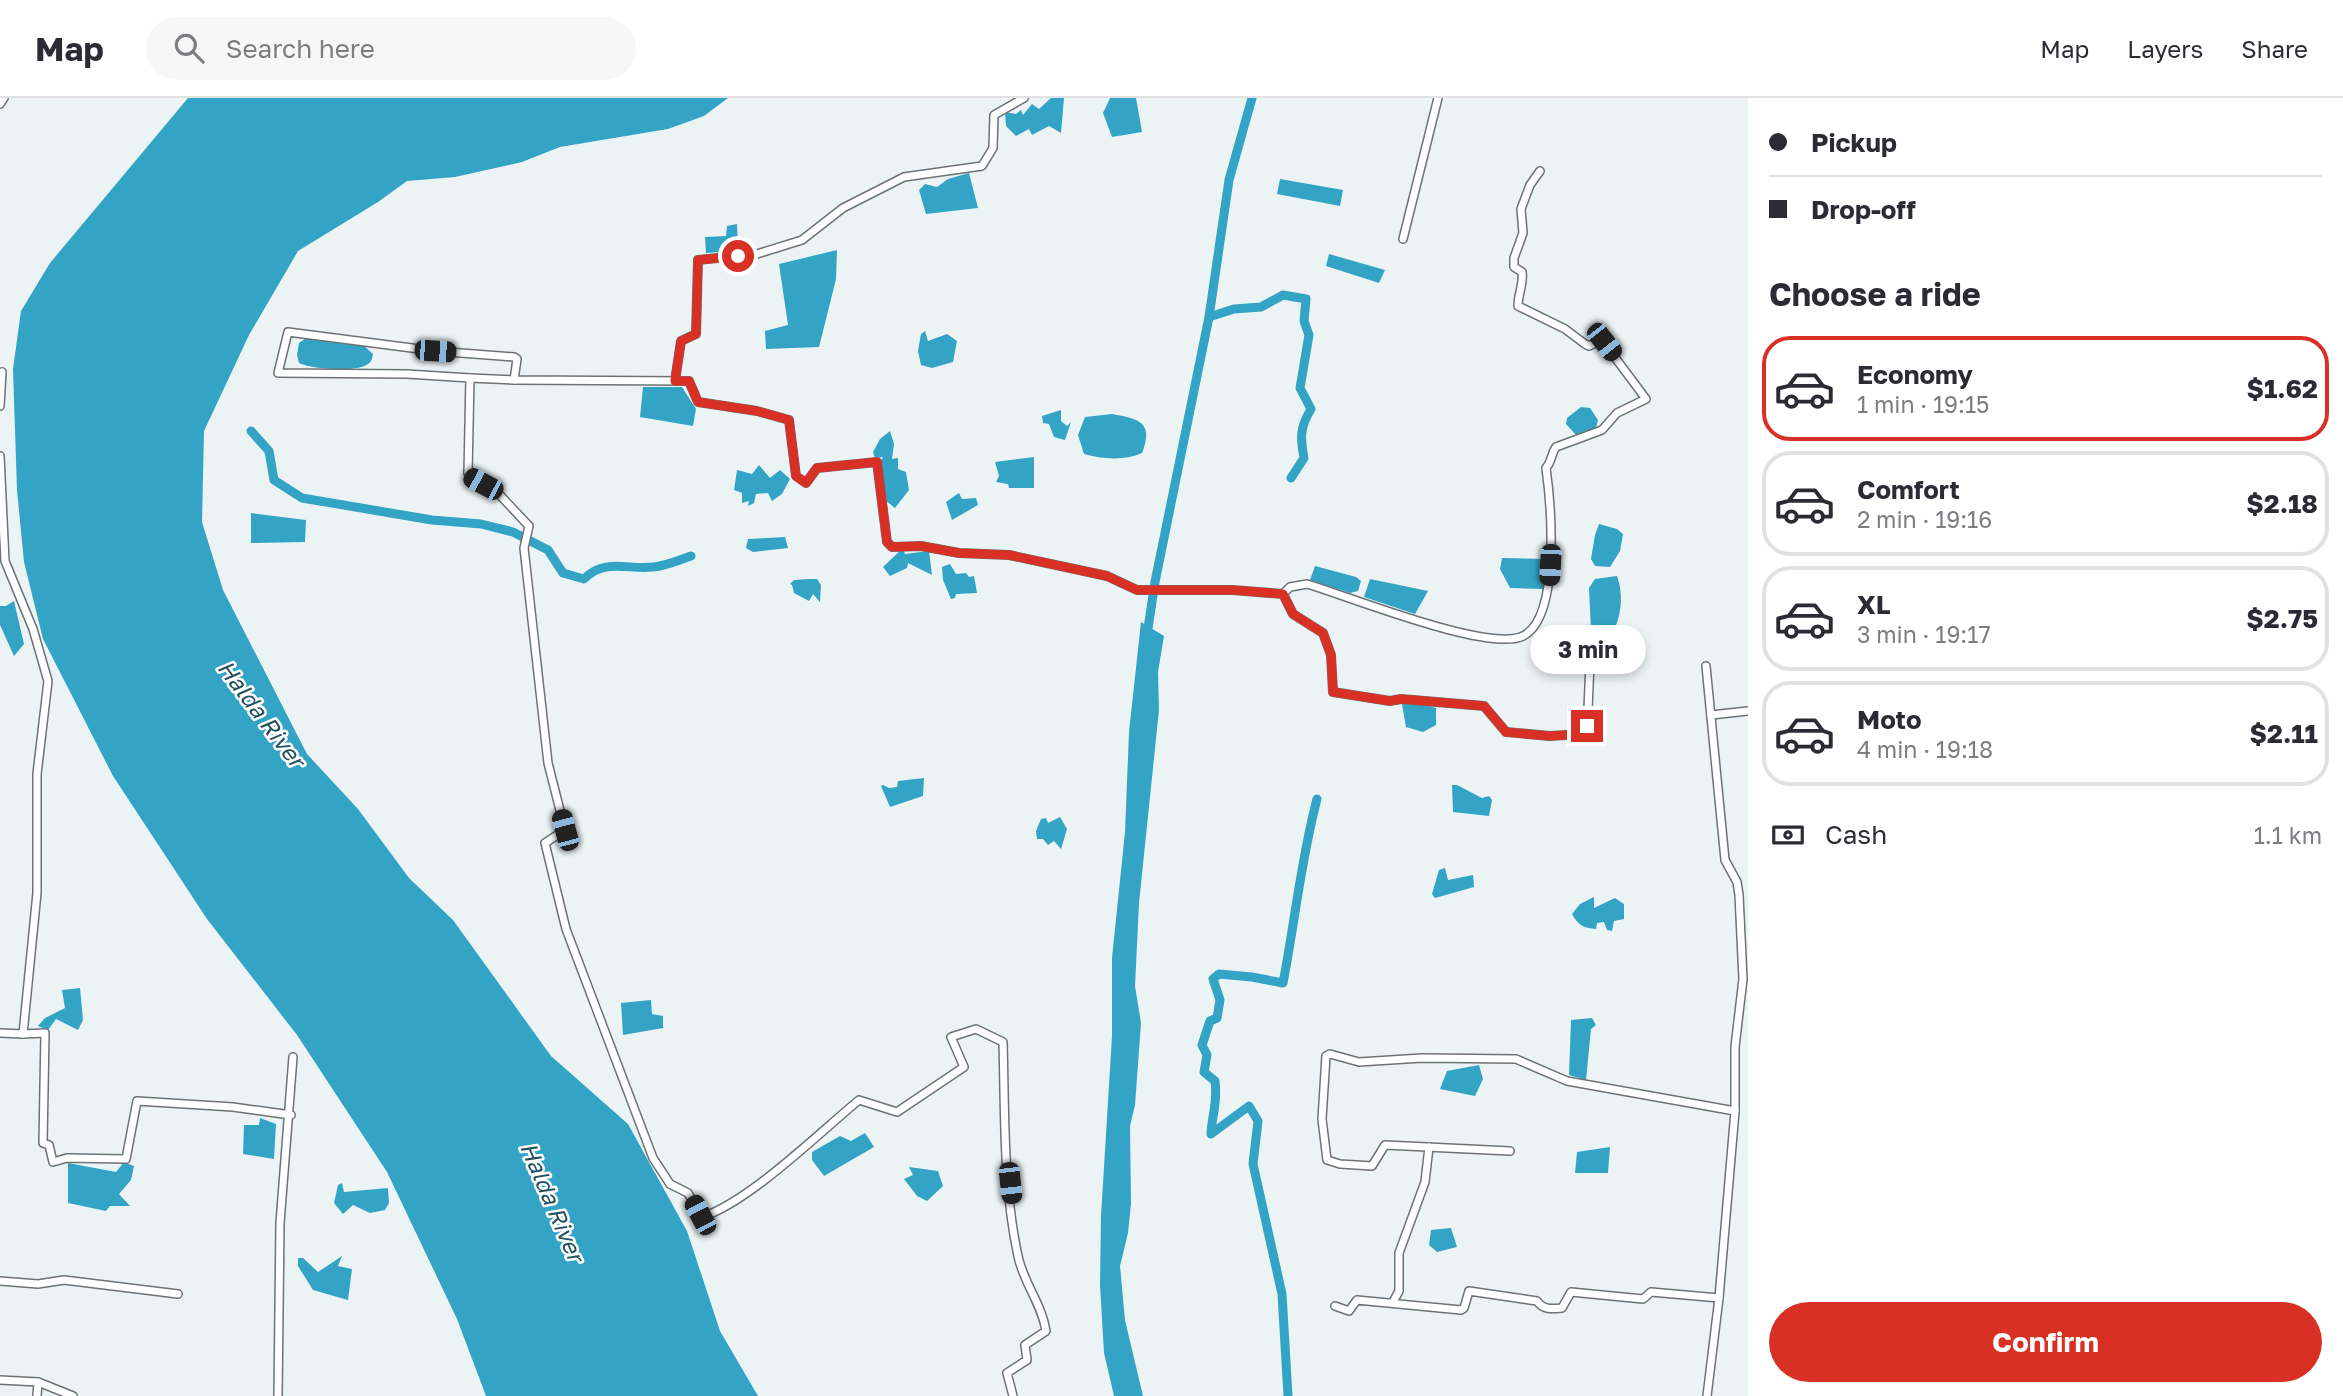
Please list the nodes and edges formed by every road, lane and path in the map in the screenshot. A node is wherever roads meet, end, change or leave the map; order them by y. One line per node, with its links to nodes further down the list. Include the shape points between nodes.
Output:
1 (4, 98): 4 (street)
2 (1024, 98): 10 (street, via 994,115 993,148 982,166 904,177 843,208 802,240 757,254 698,260 696,334 681,341)
3 (1438, 98): 6 (street)
4 (0, 104)
5 (1540, 171): 14 (street, via 1521,209 1523,233 1514,258 1523,281 1518,306 1589,346 1602,340 1646,399 1617,413 1602,429 1556,447 1552,453 1546,468 1550,582 1538,620 1524,636 1500,641 1448,630 1307,584 1290,587)
6 (1403, 239)
7 (0, 373): 11 (street)
8 (470, 378): 9 (street); 9 (street, via 278,373 288,332 514,357); 36 (street, via 468,473 497,492 529,526 524,548 548,763 565,830 545,843 566,929 653,1158 670,1184 688,1193 705,1216 727,1206 859,1100 897,1112 964,1067 951,1037 976,1029 1003,1042 1007,1158 1018,1258 1046,1331 1025,1345 1027,1360 1007,1373)
9 (514, 380): 10 (street)
10 (675, 381): 14 (street, via 689,381 698,402 789,420 796,476 806,483 817,468 877,462 887,542 892,547 1009,555 1107,576 1137,590)
11 (0, 406)
12 (0, 456): 13 (street)
13 (2, 561): 20 (street, via 33,629 48,681 37,774 37,893)
14 (1283, 594): 15 (street, via 1293,614 1323,633 1331,655 1333,692 1390,701 1484,706 1506,732 1549,736 1587,732)
15 (1590, 663)
16 (1706, 666): 18 (street)
17 (1748, 711): 18 (street)
18 (1711, 715): 22 (street, via 1725,859 1739,895 1743,979 1735,1047)
19 (0, 1033): 20 (street)
20 (23, 1034): 23 (street, via 45,1033 43,1143 49,1144 53,1162 126,1158 137,1101)
21 (293, 1057): 23 (street)
22 (1735, 1111): 24 (street, via 1567,1081 1516,1059 1359,1062 1326,1056 1325,1159 1372,1166 1385,1145); 28 (street)
23 (291, 1115): 35 (street, via 280,1223)
24 (1429, 1147): 25 (street); 29 (street, via 1425,1182 1399,1253 1399,1291)
25 (1510, 1151)
26 (0, 1281): 27 (street, via 38,1284 64,1280)
27 (177, 1294)
28 (1719, 1298): 29 (street, via 1651,1292 1643,1299 1571,1292 1562,1308 1548,1309 1537,1301 1469,1291 1461,1310); 37 (street)
29 (1393, 1302): 30 (street, via 1357,1300 1349,1311)
30 (1335, 1306)
31 (0, 1380): 32 (street)
32 (38, 1382): 33 (street); 34 (street)
33 (37, 1396)
34 (73, 1396)
35 (278, 1396)
36 (1013, 1396)
37 (1707, 1396)

